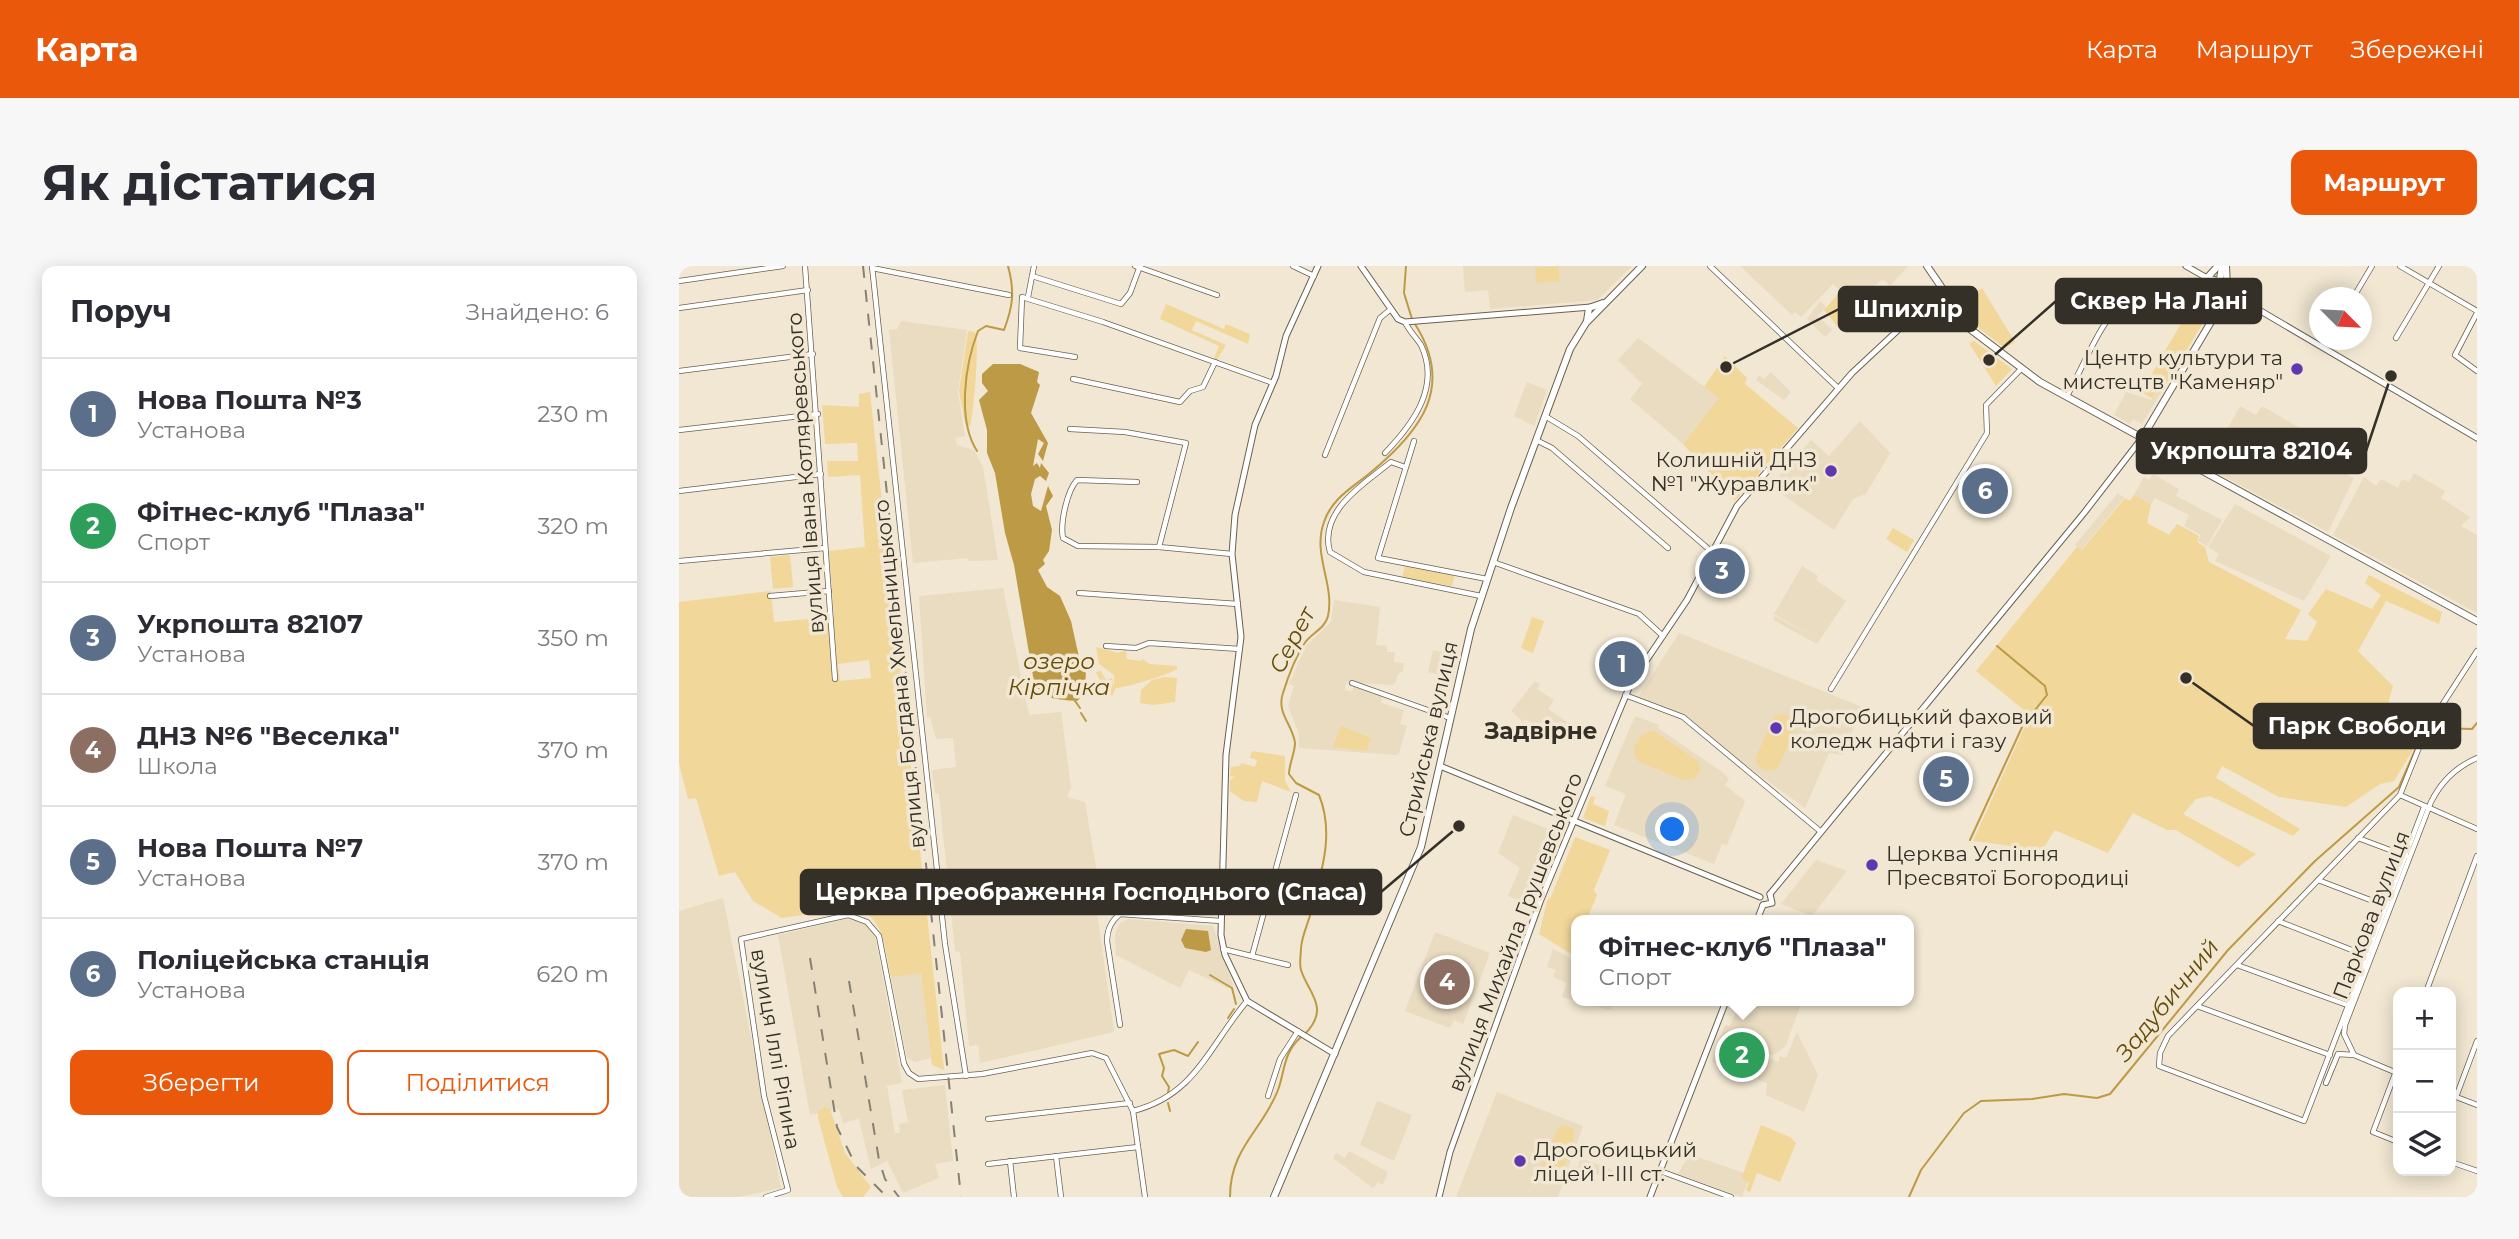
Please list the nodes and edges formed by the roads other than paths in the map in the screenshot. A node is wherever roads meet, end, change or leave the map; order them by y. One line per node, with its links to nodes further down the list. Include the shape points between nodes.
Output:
1 (782, 266): 20 (street)
2 (805, 266): 24 (street, вулиця Івана Котляревського)
3 (1034, 266): 17 (street)
4 (1138, 266): 17 (street, via 1130,293 1121,304); 27 (street)
5 (1293, 266): 18 (street)
6 (1318, 266): 18 (street)
7 (1361, 266): 32 (street)
8 (1642, 266): 33 (main road, Стрийська вулиця)
9 (1710, 266): 48 (street)
10 (1927, 266): 25 (main road)
11 (2186, 266): 19 (street)
12 (2222, 266): 19 (main road); 22 (main road)
13 (2372, 266): 23 (street)
14 (2400, 266): 21 (street)
15 (2439, 266): 21 (street)
16 (872, 267): 26 (street, вулиця Богдана Хмельницького); 124 (street, вулиця Богдана Хмельницького, via 941,904)
17 (1032, 276): 28 (street)
18 (1314, 276): 47 (street, via 1286,336)
19 (2207, 278): 22 (street); 49 (street, via 2185,292 2150,289 2123,301)
20 (679, 281)
21 (2429, 283): 34 (street); 37 (street)
22 (2223, 286): 29 (street); 30 (main road); 35 (main road)
23 (2360, 287)
24 (808, 290): 31 (street); 40 (street, вулиця Івана Котляревського)
25 (1941, 290): 43 (main road, via 1976,335); 48 (street, вулиця Михайла Грушевського)
26 (1009, 295)
27 (1217, 295)
28 (1028, 297): 41 (street, via 1022,297 1020,348); 42 (street)
29 (2242, 300): 30 (street); 38 (street)
30 (2221, 306): 35 (main road)
31 (679, 308)
32 (1391, 309): 36 (street); 59 (street, via 1380,318)
33 (1591, 311): 36 (street, via 1579,307); 51 (main road, Стрийська вулиця, via 1570,349)
34 (2477, 312): 45 (street, via 2455,355)
35 (2214, 317): 54 (main road)
36 (1407, 323): 58 (street, via 1421,346 1427,385 1417,412)
37 (2396, 338)
38 (2309, 339)
39 (2328, 350): 55 (street)
40 (813, 354): 44 (street); 50 (street, вулиця Івана Котляревського)
41 (1075, 357)
42 (1215, 362): 46 (street, via 1203,387 1190,391 1180,402); 47 (street)
43 (2021, 369): 49 (main road); 84 (street, via 1986,405 1987,433)
44 (679, 371)
45 (2477, 371)
46 (1073, 379)
47 (1273, 383): 68 (street, via 1248,450)
48 (1838, 388): 67 (street, вулиця Михайла Грушевського, via 1737,506)
49 (2066, 397): 54 (main road)
50 (818, 414): 53 (street); 61 (street, вулиця Івана Котляревського)
51 (1545, 416): 57 (main road, Стрийська вулиця); 67 (street, via 1579,436)
52 (1070, 429): 64 (street, via 1125,432 1186,443)
53 (679, 430)
54 (2143, 438): 77 (main road); 94 (street)
55 (2477, 438)
56 (1414, 440): 60 (street)
57 (1536, 440): 66 (street, via 1552,448); 70 (main road, Стрийська вулиця)
58 (1385, 453)
59 (1325, 455)
60 (1405, 467): 71 (street, via 1378,558); 75 (street, via 1391,462 1339,505 1328,538 1329,552 1364,572)
61 (821, 474): 63 (street); 65 (street, вулиця Івана Котляревського)
62 (1137, 482): 64 (street, via 1077,480 1063,520 1063,538 1078,546)
63 (679, 491)
64 (1159, 547): 68 (street)
65 (825, 548): 69 (street); 72 (street, вулиця Івана Котляревського)
66 (1668, 548)
67 (1712, 552): 78 (street, вулиця Михайла Грушевського)
68 (1232, 554): 76 (street)
69 (679, 561)
70 (1493, 562): 71 (main road, Стрийська вулиця); 78 (street, via 1634,611)
71 (1487, 579): 75 (main road, Стрийська вулиця)
72 (829, 591): 74 (street); 82 (street, вулиця Івана Котляревського)
73 (1079, 593): 76 (street)
74 (770, 596)
75 (1482, 596): 86 (main road, Стрийська вулиця)
76 (1239, 604): 80 (street)
77 (2477, 621)
78 (1663, 636): 85 (street, вулиця Михайла Грушевського)
79 (1106, 646): 80 (street, via 1136,648 1149,643)
80 (1240, 649): 104 (street, via 1226,755)
81 (2477, 651): 90 (street, via 2426,730)
82 (835, 678)
83 (1352, 683): 86 (street)
84 (1831, 689)
85 (1625, 695): 92 (street, вулиця Михайла Грушевського); 94 (street, via 1683,717)
86 (1450, 718): 88 (main road, Стрийська вулиця)
87 (2477, 758): 91 (street, Паркова вулиця, via 2445,780)
88 (1440, 766): 92 (street); 119 (main road, Стрийська вулиця, via 1419,852)
89 (1296, 795): 107 (street)
90 (2400, 795): 91 (street); 95 (street)
91 (2426, 808): 93 (street); 96 (street, Паркова вулиця); 113 (street, Паркова вулиця)
92 (1574, 822): 100 (street); 147 (street, вулиця Михайла Грушевського, via 1468,1098)
93 (2477, 829)
94 (1820, 831): 99 (street)
95 (2358, 838): 96 (street); 98 (street)
96 (2406, 856): 102 (street, Паркова вулиця)
97 (2477, 856): 111 (street)
98 (2318, 880): 102 (street); 105 (street)
99 (1770, 894): 100 (street); 101 (street, via 1772,903)
100 (1760, 897): 101 (street)
101 (1763, 905): 103 (street)
102 (2386, 906): 108 (street, Паркова вулиця)
103 (1759, 915)
104 (1221, 921): 106 (street); 116 (street, via 1116,916 1107,941)
105 (2278, 921): 108 (street); 110 (street)
106 (1223, 949): 107 (street); 112 (street)
107 (1252, 956): 109 (street)
108 (2367, 956): 113 (street, Паркова вулиця)
109 (1288, 965)
110 (2237, 965): 113 (street); 115 (street)
111 (2428, 987)
112 (1247, 1001): 117 (street); 132 (street, via 1181,1088)
113 (2351, 1005): 121 (street, Паркова вулиця, via 2344,1030); 122 (street, Паркова вулиця)
114 (1724, 1006): 140 (street)
115 (2197, 1006): 122 (street); 122 (street, Паркова вулиця, via 2168,1036 2159,1066 2304,1121)
116 (1120, 1025)
117 (1299, 1032): 119 (street); 128 (street, via 1280,1059)
118 (2477, 1041): 127 (street)
119 (1335, 1054): 146 (main road, Стрийська вулиця)
120 (2338, 1054): 121 (street); 122 (street); 125 (street)
121 (2354, 1055): 123 (street)
122 (2329, 1056)
123 (2393, 1071)
124 (966, 1076): 130 (street, вулиця Іллі Ріпина, via 1092,1053 1103,1055); 142 (street, вулиця Іллі Ріпина, via 925,1080 906,1069 879,936 861,918 841,916 741,939 764,1096 787,1190)
125 (2326, 1083)
126 (2393, 1083): 134 (street, via 2373,1132)
127 (2456, 1089)
128 (1268, 1096)
129 (2456, 1097): 131 (street)
130 (1130, 1103): 132 (street); 133 (street)
131 (2477, 1105)
132 (1133, 1111): 135 (street)
133 (988, 1119)
134 (2393, 1141)
135 (1138, 1147): 136 (street); 145 (street)
136 (1056, 1156): 137 (street); 144 (street)
137 (1010, 1161): 138 (street); 143 (street)
138 (988, 1164)
139 (2456, 1164): 141 (street)
140 (1660, 1171): 148 (street); 149 (street)
141 (2477, 1171)
142 (766, 1197)
143 (1014, 1197)
144 (1061, 1197)
145 (1145, 1197)
146 (1274, 1197)
147 (1439, 1197)
148 (1650, 1197)
149 (1731, 1197)

